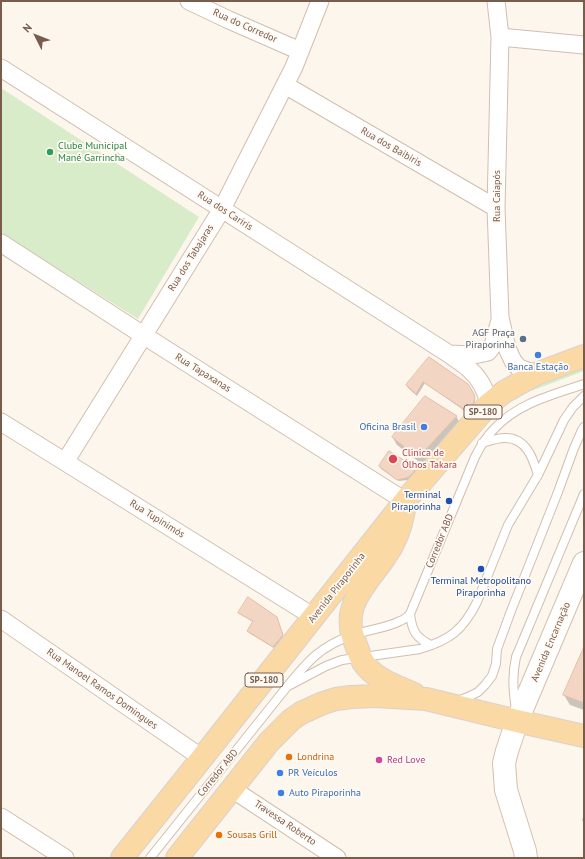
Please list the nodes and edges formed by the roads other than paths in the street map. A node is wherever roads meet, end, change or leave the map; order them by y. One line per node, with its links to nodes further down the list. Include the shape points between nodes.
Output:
1 (190, 1): 6 (street, Rua do Corredor)
2 (320, 1): 6 (street, Rua dos Tabajaras)
3 (496, 1): 4 (street, Rua Caiapós)
4 (500, 37): 5 (street); 9 (street, Rua Caiapós)
5 (584, 45)
6 (300, 51): 8 (street, Rua dos Tabajaras)
7 (1, 68): 10 (street, Rua dos Cariris)
8 (285, 85): 9 (street, Rua dos Baibiris); 10 (street, Rua dos Tabajaras)
9 (496, 208): 12 (street, Rua Caiapós)
10 (222, 209): 13 (street, Rua dos Tabajaras); 14 (street, Rua dos Cariris)
11 (1, 243): 13 (street, Rua Tapaxanas)
12 (500, 318): 14 (street, via 493,345 488,352 474,355); 16 (street, Rua Caiapós, via 513,361 519,368)
13 (143, 335): 23 (street, Rua dos Tabajaras); 26 (street, Rua Tapaxanas)
14 (449, 354): 19 (street, Rua dos Cariris, via 469,369 479,381)
15 (584, 356): 16 (main road, Avenida Piraporinha / SP-180)
16 (536, 374): 19 (main road, Avenida Piraporinha / SP-180, via 504,392)
17 (584, 384): 22 (lane, Corredor ABD, via 520,408 494,428)
18 (584, 396): 24 (lane, Corredor ABD, via 564,420)
19 (490, 404): 26 (main road, Avenida Piraporinha / SP-180)
20 (1, 422): 23 (street, Rua Tupinimós)
21 (584, 427): 35 (lane, via 511,611 497,649 492,676 478,692 468,697)
22 (482, 443): 24 (lane, via 514,438 522,443 534,460); 28 (lane, Corredor ABD)
23 (65, 462): 29 (street, Rua Tupinimós)
24 (538, 475): 32 (lane, Corredor ABD, via 508,524 472,612 456,632)
25 (584, 494): 36 (lane, Avenida Encarnação, via 516,657 512,679)
26 (406, 501): 29 (main road, Avenida Piraporinha / SP-180); 31 (main road, via 402,524 394,542 385,558 368,578 354,606 350,618)
27 (584, 563): 36 (street, Avenida Encarnação)
28 (410, 614): 31 (lane, Corredor ABD, via 393,624); 32 (lane, via 415,633 422,641)
29 (314, 617): 38 (main road, Avenida Piraporinha / SP-180)
30 (1, 619): 38 (street, Rua Manoel Ramos Domingues)
31 (352, 635): 33 (main road); 34 (lane, Corredor ABD, via 316,654)
32 (431, 645): 33 (lane, Corredor ABD)
33 (361, 658): 34 (lane, Corredor ABD, via 342,660 326,666); 35 (main road, via 369,669 382,679)
34 (286, 688): 43 (lane, Corredor ABD)
35 (435, 701): 36 (main road); 39 (main road, via 375,696 351,697 336,698 311,707 291,720 269,742)
36 (517, 721): 37 (main road); 46 (street, Avenida Encarnação, via 504,763 506,790)
37 (584, 736)
38 (202, 758): 42 (main road, Avenida Piraporinha / SP-180)
39 (232, 789): 44 (main road); 45 (street, Travessa Roberto)
40 (1, 817): 41 (street)
41 (65, 858)
42 (122, 858)
43 (150, 858)
44 (177, 858)
45 (337, 858)
46 (526, 858)

